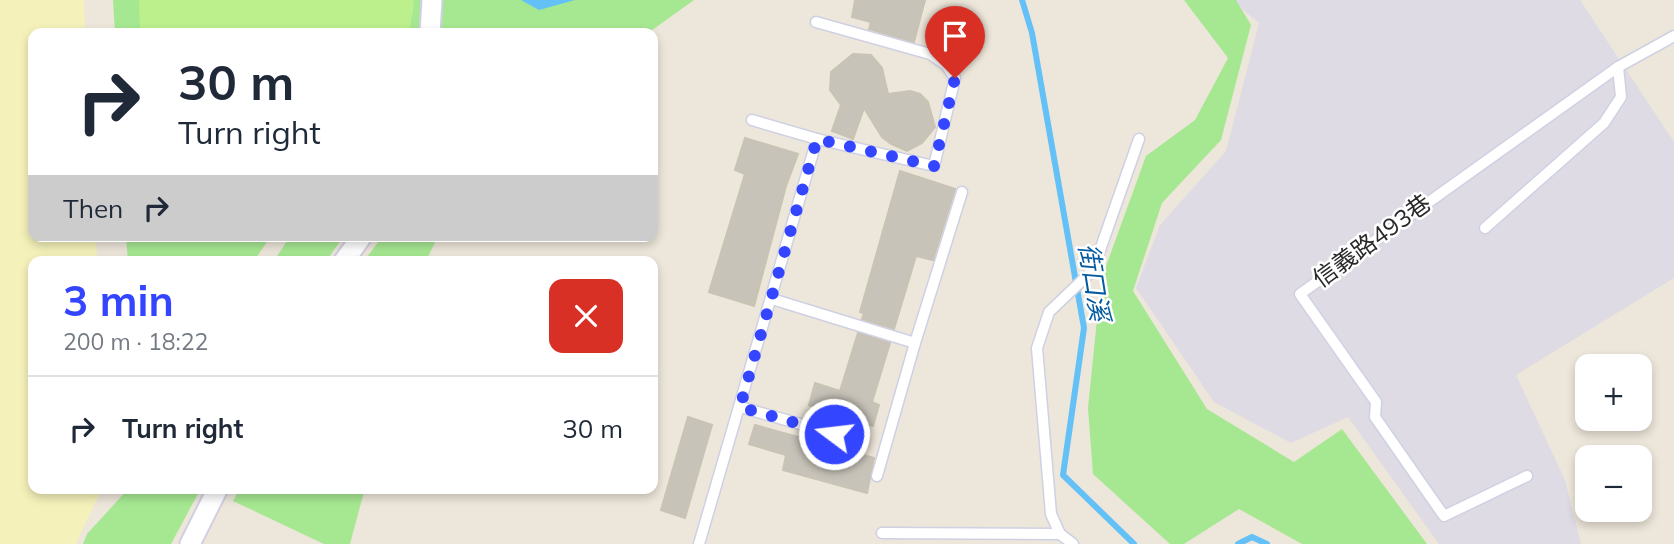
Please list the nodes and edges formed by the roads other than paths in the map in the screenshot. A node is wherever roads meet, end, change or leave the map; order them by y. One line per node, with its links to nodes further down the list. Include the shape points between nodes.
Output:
1 (432, 0): 3 (street)
2 (816, 22): 7 (lane, via 930,54 955,78 934,166)
3 (430, 28)
4 (1674, 36): 5 (lane, 信義路493巷)
5 (1618, 67): 10 (lane, via 1621,97 1604,123); 16 (lane, 信義路493巷, via 1300,294 1376,402 1375,417 1444,516)
6 (752, 120): 7 (lane)
7 (817, 139): 11 (lane)
8 (1139, 139): 19 (lane, via 1093,270 1049,312 1037,348 1048,492)
9 (962, 192): 12 (lane)
10 (1485, 228)
11 (772, 299): 12 (lane); 13 (lane)
12 (915, 343): 15 (lane)
13 (740, 407): 14 (lane); 21 (lane)
14 (857, 440)
15 (877, 476)
16 (1527, 476)
17 (215, 494): 20 (street)
18 (882, 533): 19 (lane)
19 (1060, 534): 22 (lane)
20 (190, 544)
21 (699, 544)
22 (1073, 544)

